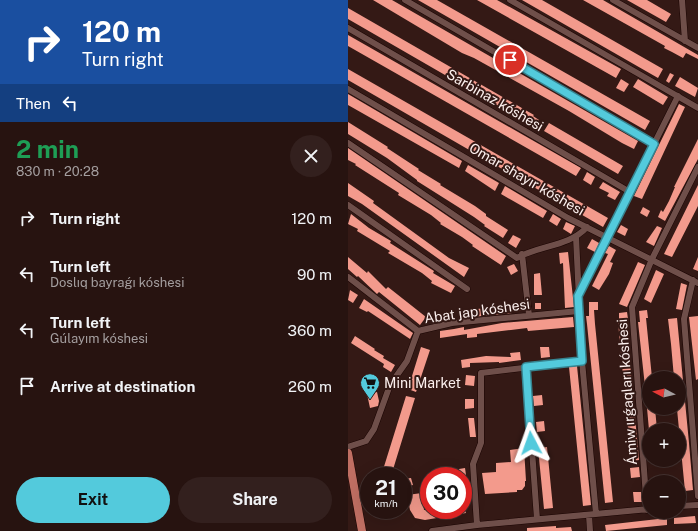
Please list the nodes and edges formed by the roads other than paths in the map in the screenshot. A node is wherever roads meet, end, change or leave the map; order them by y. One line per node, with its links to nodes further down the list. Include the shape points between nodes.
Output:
1 (405, 0): 12 (street)
2 (510, 0): 9 (street)
3 (613, 0): 6 (street)
4 (682, 0): 6 (street)
5 (348, 28): 14 (street, Sarbinaz kóshesi)
6 (685, 41): 7 (street)
7 (698, 48)
8 (348, 89): 16 (street, Omar shayır kóshesi)
9 (678, 96): 10 (street); 12 (street)
10 (698, 108)
11 (348, 143): 19 (street, via 509,254 517,258)
12 (654, 144): 14 (street)
13 (698, 167): 20 (street, Ámiw ırǵaqları kóshesi)
14 (630, 192): 18 (street)
15 (348, 205): 23 (street)
16 (587, 227): 17 (street); 18 (street, Omar shayır kóshesi)
17 (576, 237): 19 (street); 24 (street)
18 (607, 237): 20 (street, Omar shayır kóshesi); 24 (street)
19 (522, 254): 26 (street)
20 (652, 259): 22 (street, Omar shayır kóshesi); 32 (street, Ámiw ırǵaqları kóshesi, via 632,307)
21 (348, 277): 27 (street, Abat jap kóshesi)
22 (696, 282): 33 (street, via 684,319)
23 (467, 289)
24 (578, 296): 25 (street)
25 (579, 311): 26 (street, Abat jap kóshesi); 28 (street)
26 (529, 315): 27 (street, Abat jap kóshesi, via 452,323)
27 (418, 331): 30 (street, via 407,361 390,385 374,429 366,441)
28 (582, 361): 29 (street); 37 (street)
29 (526, 367): 38 (street); 39 (street, via 481,373 481,443 473,464)
30 (348, 447)
31 (348, 453): 40 (main road)
32 (645, 475)
33 (698, 496)
34 (698, 504): 35 (street)
35 (686, 505)
36 (642, 510): 37 (street)
37 (592, 514): 38 (street); 42 (street)
38 (537, 519): 39 (street)
39 (477, 525): 41 (street)
40 (362, 531)
41 (432, 531)
42 (590, 531)

